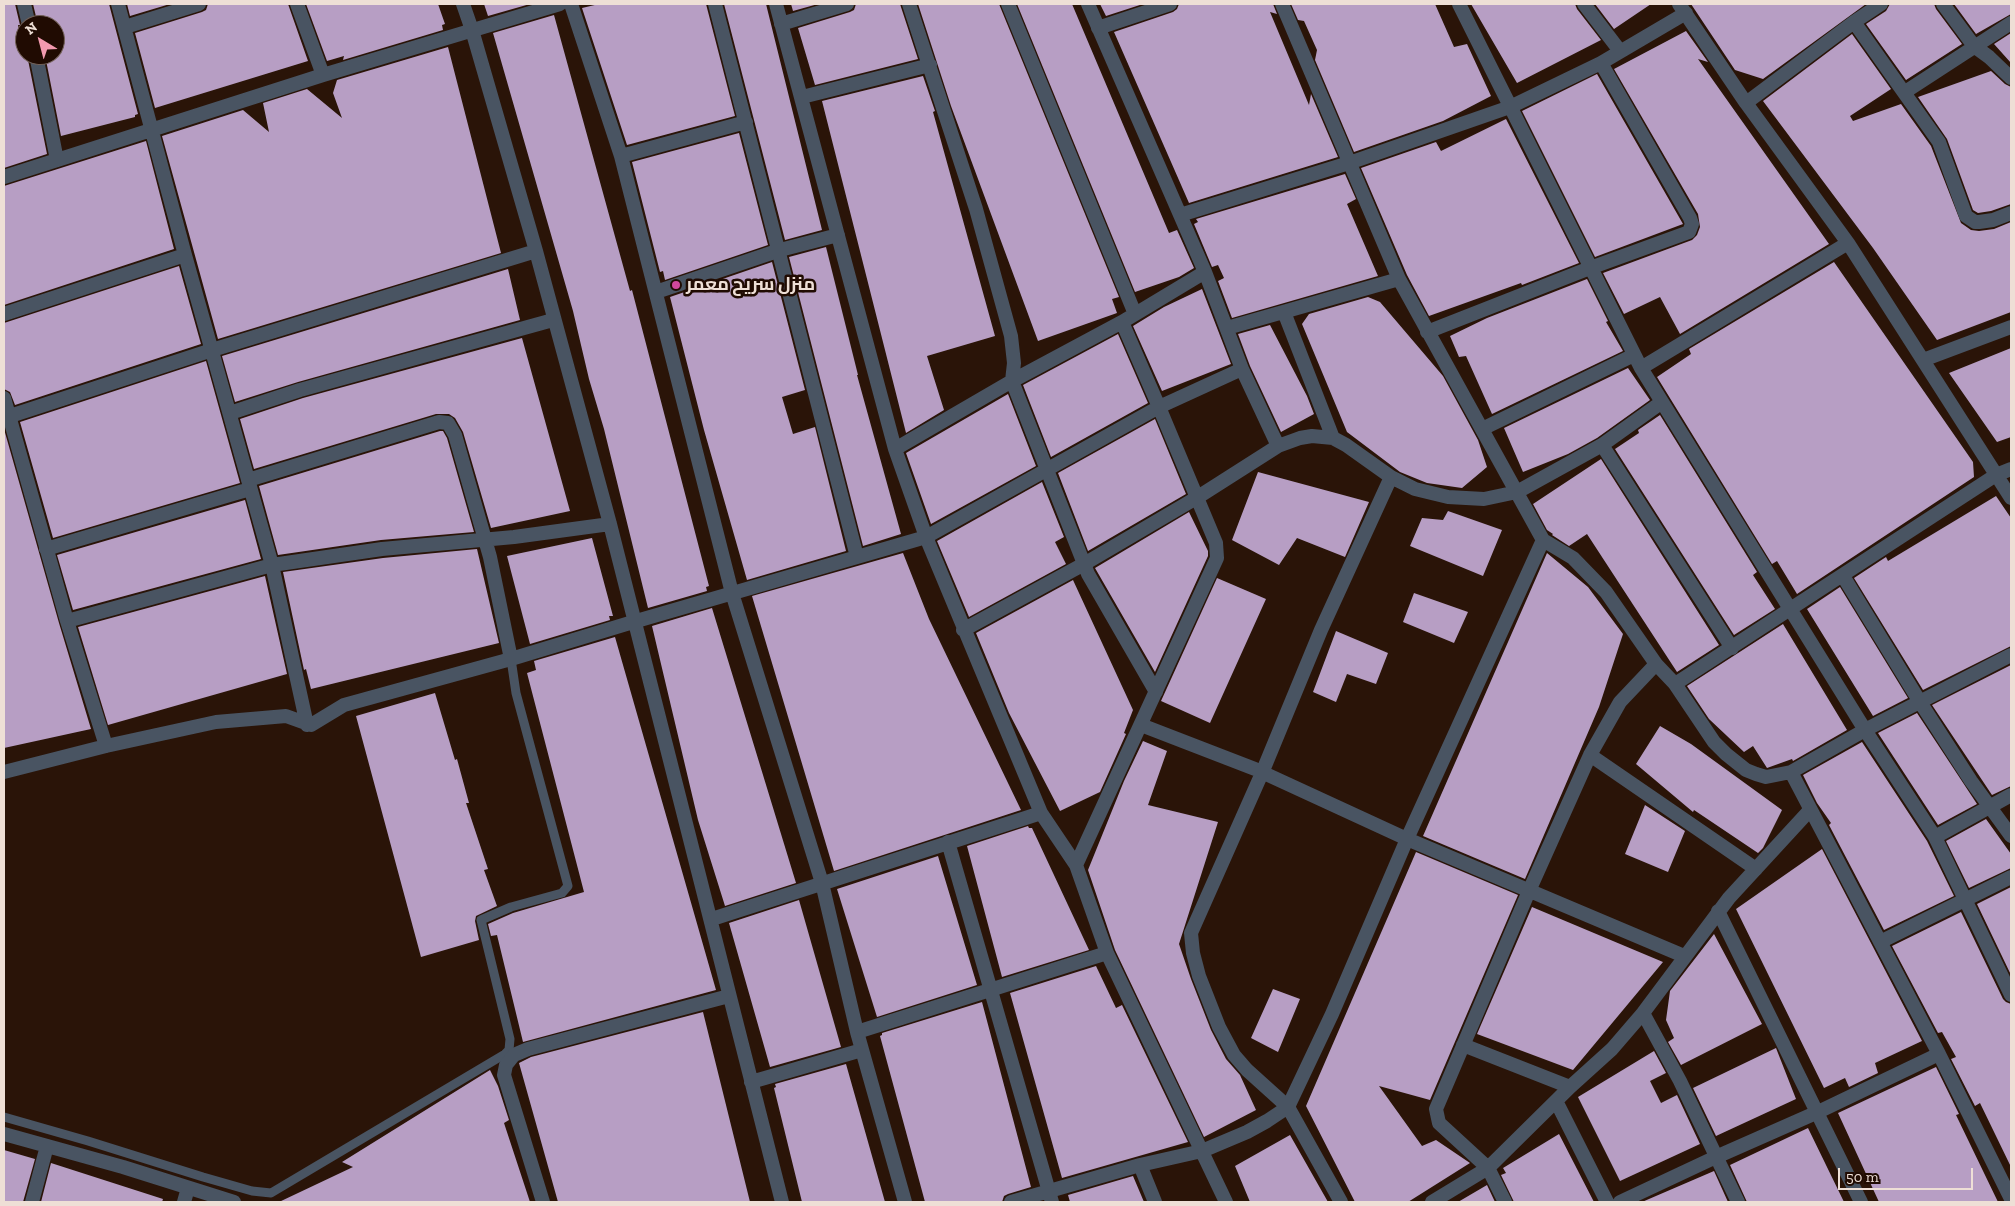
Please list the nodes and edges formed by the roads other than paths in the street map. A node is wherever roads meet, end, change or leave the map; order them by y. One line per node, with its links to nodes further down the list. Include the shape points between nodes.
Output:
1 (118, 4): 23 (street)
2 (198, 4): 23 (street)
3 (297, 4): 31 (street)
4 (463, 4): 25 (street)
5 (560, 4): 25 (street)
6 (570, 4): 39 (street)
7 (715, 4): 37 (street)
8 (776, 4): 21 (street)
9 (847, 4): 21 (street)
10 (909, 4): 30 (street)
11 (1008, 4): 56 (street)
12 (1088, 4): 24 (street)
13 (1170, 4): 24 (street)
14 (1282, 4): 41 (street)
15 (1459, 4): 36 (street)
16 (1584, 4): 27 (street)
17 (1881, 4): 20 (street)
18 (1943, 4): 26 (street)
19 (1682, 9): 27 (street); 35 (street)
20 (1854, 22): 33 (street); 35 (street)
21 (781, 24): 34 (street)
22 (2011, 24): 26 (street)
23 (125, 27): 38 (street)
24 (1098, 28): 44 (street)
25 (472, 30): 31 (street); 48 (street)
26 (1974, 46): 32 (street); 33 (street)
27 (1620, 52): 28 (street)
28 (1601, 63): 36 (street); 50 (street, via 1692,224 1685,234)
29 (38, 65): 40 (street)
30 (930, 65): 34 (street); 67 (street, via 976,209 1011,336)
31 (323, 75): 38 (street)
32 (2011, 78)
33 (1905, 92): 43 (street, via 1939,142 1966,216 1979,222)
34 (802, 97): 45 (street)
35 (1746, 103): 46 (street)
36 (1510, 108): 41 (street); 50 (street)
37 (746, 122): 39 (street); 47 (street)
38 (152, 129): 40 (street); 49 (street)
39 (621, 156): 53 (street)
40 (57, 160): 42 (street)
41 (1349, 163): 44 (street); 52 (street)
42 (4, 177)
43 (2011, 213)
44 (1180, 215): 51 (street)
45 (838, 235): 47 (street); 77 (street)
46 (1848, 243): 64 (street); 66 (street)
47 (780, 250): 53 (street); 91 (street)
48 (536, 251): 57 (street); 62 (street)
49 (185, 255): 55 (street); 62 (street)
50 (1590, 268): 61 (street); 63 (street)
51 (1205, 272): 56 (street); 60 (street)
52 (1399, 279): 54 (street); 61 (street)
53 (656, 292): 95 (street)
54 (1284, 312): 60 (street); 74 (street)
55 (4, 314)
56 (1135, 314): 58 (street)
57 (554, 320): 71 (street, via 300,390); 86 (street)
58 (1122, 322): 67 (street); 70 (street)
59 (2011, 327): 64 (street)
60 (1227, 328): 65 (street)
61 (1427, 332): 73 (street)
62 (212, 350): 71 (street); 72 (street)
63 (1634, 355): 66 (street); 73 (street)
64 (1923, 360): 80 (street)
65 (1242, 368): 70 (street); 75 (street)
66 (1641, 368): 69 (street)
67 (1012, 381): 77 (street); 79 (street)
68 (4, 398): 72 (street)
69 (1662, 402): 76 (street); 96 (street)
70 (1159, 407): 79 (street); 84 (street)
71 (230, 413): 82 (street)
72 (6, 417): 90 (street)
73 (1482, 429): 83 (street)
74 (1333, 438): 75 (street, via 1312,436); 81 (street)
75 (1278, 446): 84 (street)
76 (1602, 446): 83 (street); 100 (street)
77 (895, 449): 87 (street)
78 (2011, 469): 80 (street)
79 (1046, 470): 87 (street); 92 (street)
80 (1996, 475): 85 (street); 94 (street)
81 (1391, 477): 83 (street, via 1415,489 1448,497 1484,500); 114 (street, via 1321,630)
82 (249, 484): 88 (street, via 446,422 455,434); 90 (street); 93 (street)
83 (1517, 492): 89 (street)
84 (1198, 497): 92 (street); 105 (street, via 1216,543 1217,558)
85 (2011, 498)
86 (610, 524): 88 (street); 98 (street)
87 (926, 537): 91 (street); 99 (street)
88 (486, 540): 93 (street, via 382,549); 102 (street)
89 (1543, 540): 103 (street, via 1573,558 1606,592); 121 (street)
90 (46, 548): 97 (street)
91 (857, 557): 95 (street)
92 (1084, 564): 99 (street); 105 (street)
93 (272, 565): 97 (street); 107 (street)
94 (1843, 576): 96 (street); 106 (street)
95 (732, 593): 98 (street); 126 (street)
96 (1792, 610): 100 (street); 109 (street)
97 (67, 621): 110 (street)
98 (634, 622): 102 (street); 130 (street)
99 (963, 630): 118 (street)
100 (1732, 648): 104 (street)
101 (2011, 655): 106 (street)
102 (511, 659): 107 (street, via 344,706); 147 (lane, via 516,693 568,886 562,893 511,907 482,920 510,1039 509,1050 505,1054 271,1193 252,1191)
103 (1656, 664): 104 (street); 111 (street, via 1620,702)
104 (1675, 684): 113 (street, via 1714,742 1746,770 1766,777)
105 (1156, 692): 108 (street)
106 (1920, 702): 109 (street); 116 (street)
107 (307, 725): 110 (street, via 286,716 216,722)
108 (1141, 725): 114 (street); 123 (street)
109 (1865, 730): 113 (street); 120 (street)
110 (106, 746): 112 (street)
111 (1590, 755): 124 (street); 127 (street)
112 (4, 772)
113 (1791, 772): 117 (street)
114 (1262, 773): 121 (street); 145 (street, via 1191,933 1192,947 1199,976 1234,1055)
115 (2011, 795): 116 (street)
116 (1990, 807): 119 (street); 120 (street)
117 (1810, 810): 124 (street); 131 (street)
118 (1041, 813): 122 (street); 123 (street)
119 (2011, 836)
120 (1935, 837): 128 (street)
121 (1407, 839): 127 (street); 145 (street)
122 (948, 842): 126 (street); 134 (street)
123 (1076, 865): 132 (street)
124 (1756, 868): 129 (street)
125 (2011, 878): 128 (street)
126 (822, 883): 130 (street); 138 (street)
127 (1529, 891): 133 (street); 139 (street)
128 (1965, 901): 131 (street); 135 (street)
129 (1718, 911): 133 (street); 146 (street)
130 (712, 918): 136 (street)
131 (1880, 942): 141 (street)
132 (1107, 953): 134 (street); 150 (street)
133 (1684, 956): 137 (street)
134 (990, 990): 138 (street); 155 (street)
135 (2011, 995)
136 (729, 996): 142 (street); 160 (street, via 514,1055 506,1065 504,1075)
137 (1643, 1013): 143 (street, via 1612,1049); 151 (street)
138 (857, 1032): 140 (street)
139 (1463, 1045): 143 (street); 153 (street, via 1436,1109 1437,1118 1445,1130)
140 (862, 1050): 142 (street); 162 (street)
141 (1939, 1054): 146 (street); 156 (street)
142 (751, 1082): 161 (street)
143 (1570, 1087): 144 (street)
144 (1556, 1101): 153 (street); 169 (street)
145 (1288, 1107): 150 (street, via 1247,1132); 166 (street)
146 (1818, 1112): 151 (street); 172 (street)
147 (4, 1117)
148 (4, 1134): 149 (street)
149 (47, 1146): 154 (street); 157 (street)
150 (1202, 1151): 152 (street); 165 (street)
151 (1716, 1157): 170 (street); 171 (street)
152 (1140, 1165): 155 (street); 164 (street)
153 (1488, 1168): 167 (street); 168 (street)
154 (188, 1188): 158 (street); 159 (street)
155 (1050, 1197): 163 (street)
156 (2011, 1200)
157 (32, 1202)
158 (184, 1202)
159 (234, 1202)
160 (543, 1202)
161 (782, 1202)
162 (905, 1202)
163 (1011, 1202)
164 (1155, 1202)
165 (1226, 1202)
166 (1341, 1202)
167 (1432, 1202)
168 (1505, 1202)
169 (1607, 1202)
170 (1620, 1202)
171 (1738, 1202)
172 (1860, 1202)

